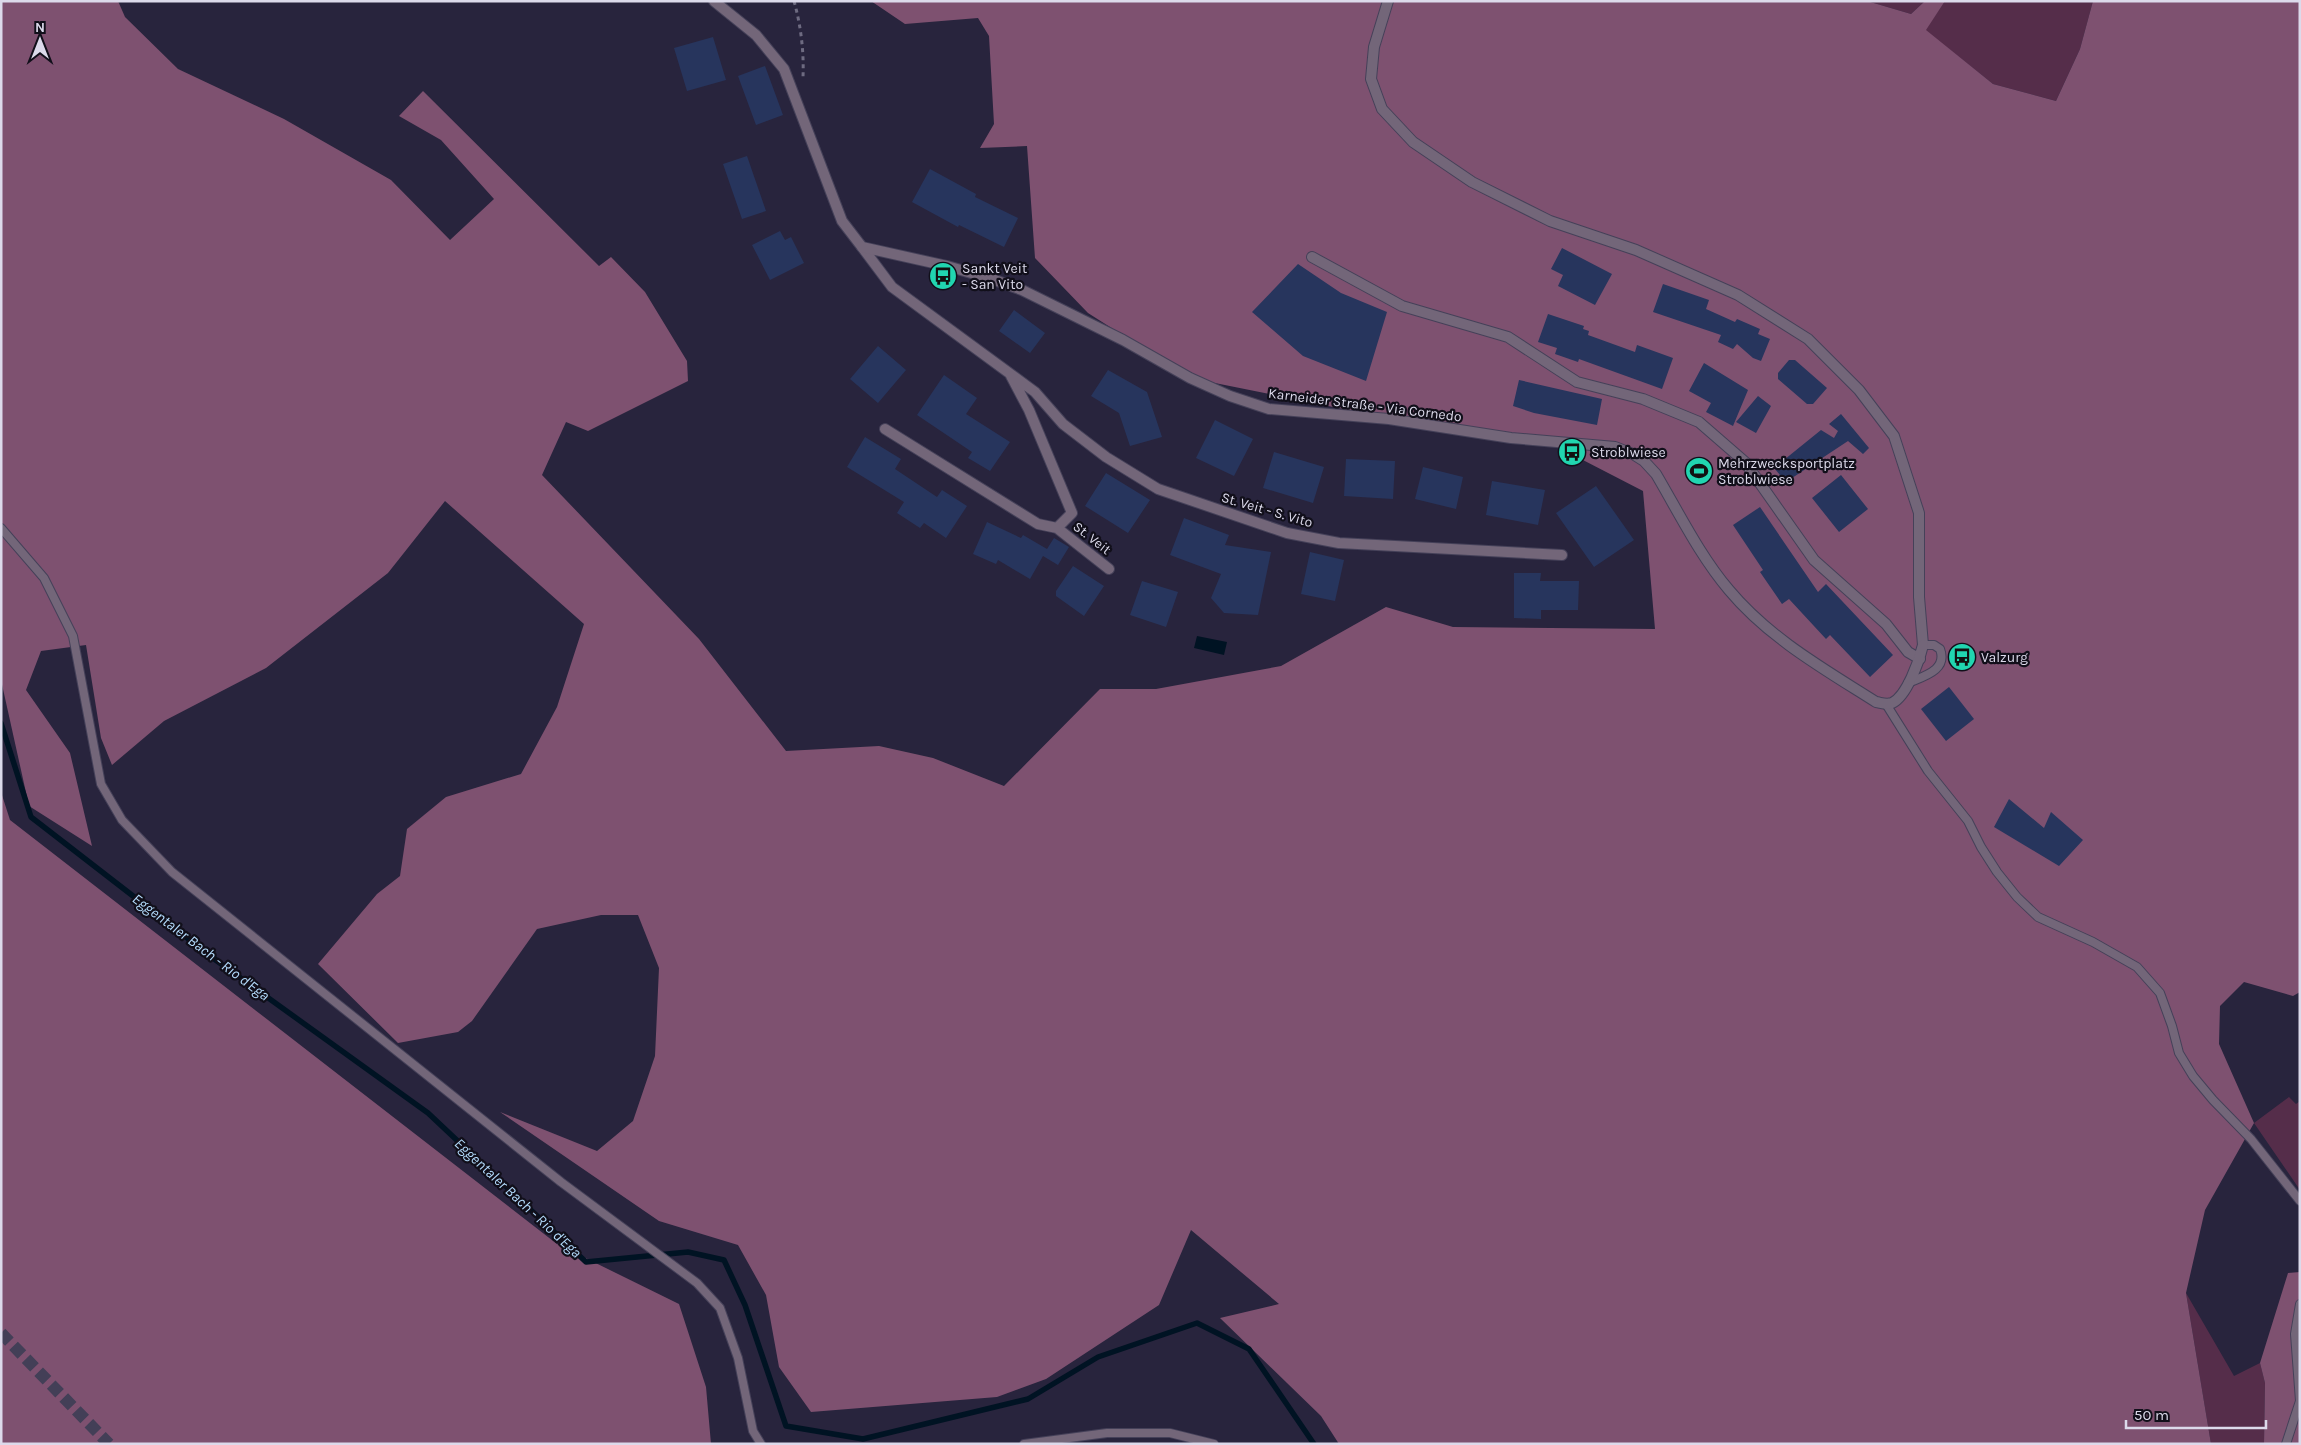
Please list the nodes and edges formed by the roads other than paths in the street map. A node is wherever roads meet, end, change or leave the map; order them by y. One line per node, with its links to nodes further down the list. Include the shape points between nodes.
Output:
1 (714, 1): 3 (street, via 756,35 784,68 842,221)
2 (1388, 1): 11 (street, via 1374,47 1371,79 1382,109 1413,142 1472,182 1550,221 1636,250 1738,295 1808,339 1859,390 1894,436 1919,513 1919,597)
3 (862, 247): 5 (street, St. Veit - S. Vito, via 892,287); 14 (street, Karneider Straße - Via Cornedo, via 947,266 1014,287 1123,340 1190,378 1270,410 1389,419 1521,439 1598,444 1633,454 1656,474 1714,571 1754,616 1790,648 1876,702)
4 (1312, 257): 12 (street, via 1402,306 1508,337 1577,382 1643,400 1700,422 1744,462 1814,560 1886,624 1908,652)
5 (1009, 373): 8 (street, St. Veit - S. Vito, via 1072,513); 9 (street, St. Veit - S. Vito, via 1035,392 1063,424 1106,457 1158,489 1218,511 1287,533 1339,543)
6 (885, 429): 8 (street, via 1038,524)
7 (1, 528): 17 (lane, via 44,578 73,636 102,784 122,820 180,878 561,1182 697,1283 720,1308 738,1358 753,1431)
8 (1058, 528): 10 (street, St. Veit)
9 (1562, 555)
10 (1109, 569)
11 (1923, 646): 12 (street); 13 (lane, via 1934,644 1940,649 1941,662 1938,669)
12 (1920, 659): 13 (street)
13 (1908, 683): 14 (street, via 1894,702)
14 (1886, 704): 15 (lane, via 1928,771 1968,821 1997,872 2017,897 2038,917 2137,967 2160,993 2179,1053 2193,1076 2251,1139)
15 (2300, 1201)
16 (2300, 1304): 20 (lane, via 2295,1334 2300,1401)
17 (761, 1444)
18 (1024, 1444): 19 (lane, via 1107,1433 1161,1432)
19 (1214, 1444)
20 (2286, 1444)

